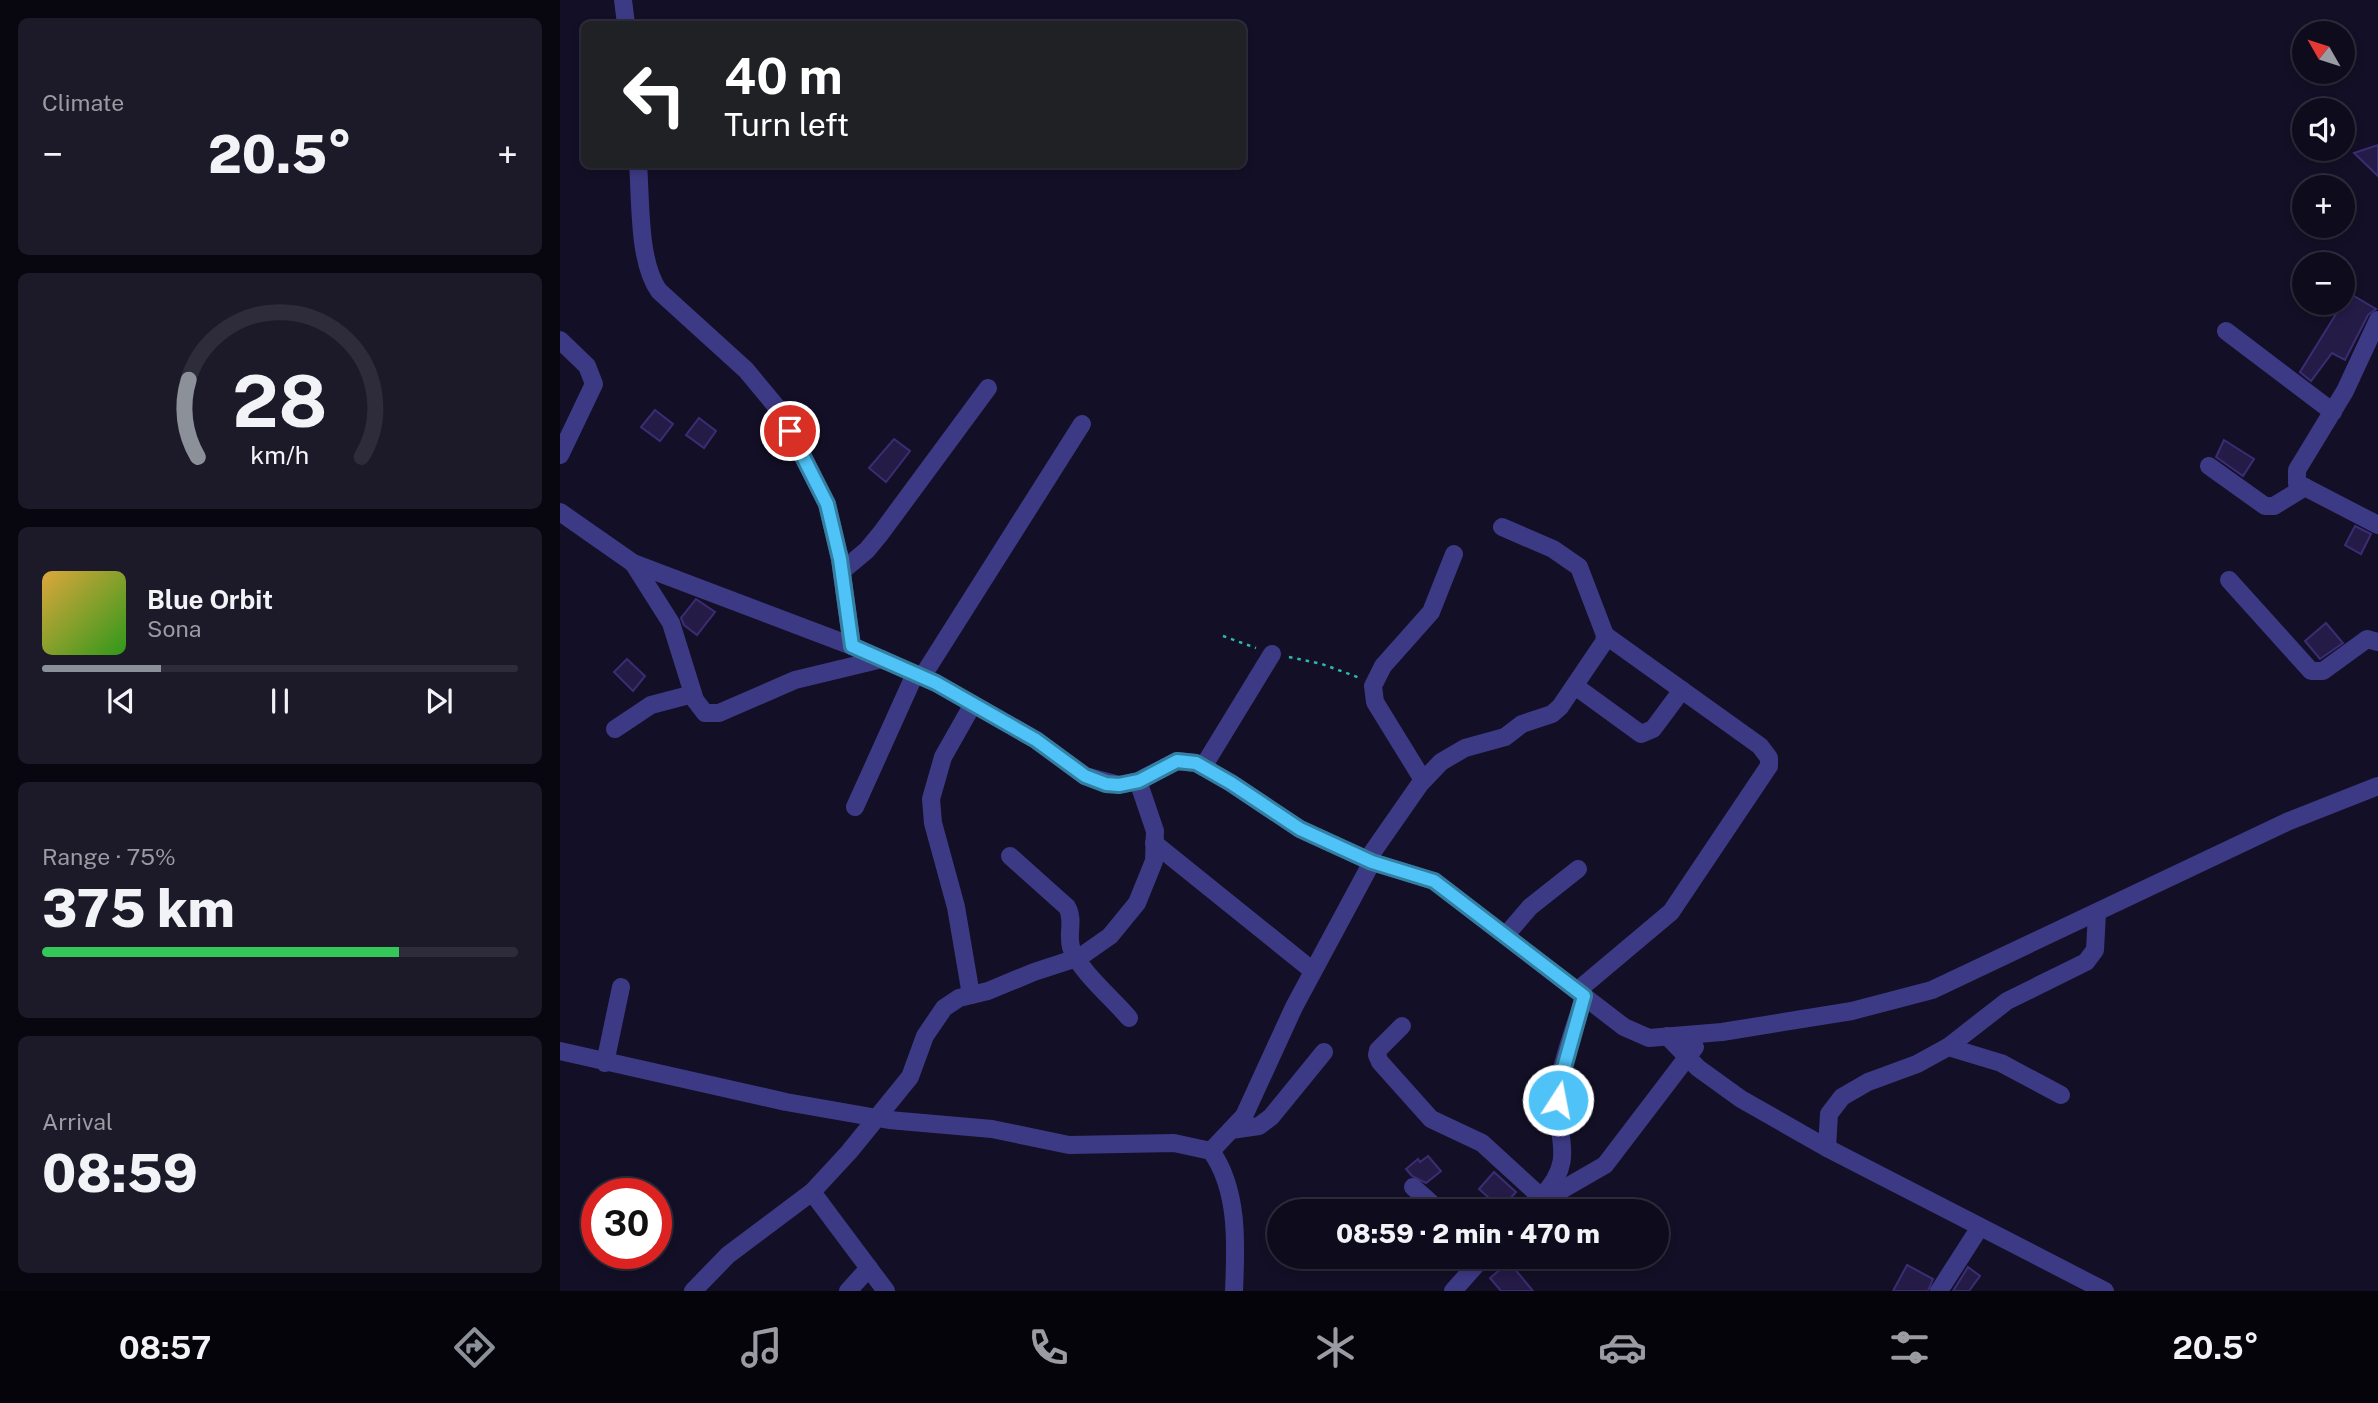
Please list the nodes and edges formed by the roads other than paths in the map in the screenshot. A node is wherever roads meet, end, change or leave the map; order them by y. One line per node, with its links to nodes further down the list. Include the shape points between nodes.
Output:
1 (624, 0): 2 (street)
2 (626, 21)
3 (638, 168): 18 (street, via 652,281 747,370 780,411 827,504)
4 (2378, 320): 8 (street)
5 (2226, 331): 8 (street)
6 (560, 340): 10 (street, via 587,366 594,384)
7 (988, 388): 18 (street, via 881,533)
8 (2333, 412): 12 (street, via 2297,470 2297,483)
9 (1082, 424): 25 (street)
10 (560, 455)
11 (2209, 466): 12 (street, via 2265,506 2274,506)
12 (2305, 487): 14 (street)
13 (560, 512): 17 (street)
14 (2378, 525)
15 (1502, 527): 20 (street, via 1553,549 1579,567)
16 (1454, 554): 32 (street, via 1431,612 1374,682 1375,702)
17 (633, 562): 22 (street); 28 (street, via 671,623)
18 (842, 570): 22 (street)
19 (2229, 580): 21 (street, via 2311,671 2323,671 2367,639)
20 (1605, 635): 26 (street); 27 (street)
21 (2378, 642)
22 (852, 646): 24 (street)
23 (1272, 654): 31 (street)
24 (882, 659): 25 (street); 28 (street, via 795,680 719,713 705,713)
25 (918, 676): 29 (street); 35 (street)
26 (1575, 686): 27 (street, via 1641,734 1653,729); 32 (street, via 1552,714 1522,724 1505,737 1458,751)
27 (1682, 690): 45 (street, via 1760,746 1769,766 1671,912)
28 (693, 694): 30 (street, via 650,705)
29 (973, 704): 33 (street, via 1036,740 1085,776 1119,785); 46 (street, via 943,757 930,799)
30 (615, 729)
31 (1203, 767): 33 (street, via 1177,761); 38 (street, via 1300,829)
32 (1423, 780): 38 (street)
33 (1139, 781): 36 (street, via 1155,831)
34 (2378, 786): 40 (street, via 2290,821)
35 (855, 807)
36 (1154, 843): 42 (street, via 1154,861 1137,903 1110,936); 43 (street)
37 (1010, 856): 42 (street, via 1071,913 1070,941)
38 (1369, 861): 41 (street, via 1434,881); 43 (street)
39 (1578, 869): 41 (street, via 1530,907)
40 (2097, 913): 49 (street, via 1932,990 1852,1012); 51 (street, via 2095,950 2086,962 2007,1001)
41 (1506, 934): 45 (street)
42 (1076, 959): 46 (street); 47 (street)
43 (1313, 971): 58 (street, via 1244,1116)
44 (621, 987): 55 (street)
45 (1581, 993): 50 (street, via 1624,1027 1649,1038); 65 (street, via 1558,1089 1561,1171)
46 (971, 995): 57 (street, via 944,1008 925,1036 910,1077)
47 (1129, 1018)
48 (1402, 1026): 64 (street, via 1378,1050 1380,1062 1431,1119 1482,1143)
49 (1706, 1034): 50 (street); 54 (street)
50 (1667, 1036): 54 (street)
51 (1948, 1047): 56 (street, via 2010,1067); 59 (street, via 1842,1097 1829,1114)
52 (560, 1051): 55 (street)
53 (1324, 1052): 58 (street, via 1270,1117 1259,1126)
54 (1687, 1056): 59 (street, via 1741,1099); 66 (street, via 1605,1165)
55 (605, 1063): 57 (street)
56 (2061, 1095)
57 (875, 1118): 60 (street, via 992,1129 1069,1145 1174,1143); 62 (street)
58 (1231, 1130): 60 (street)
59 (1827, 1148): 67 (street)
60 (1211, 1152): 73 (street, via 1223,1169 1236,1235)
61 (1413, 1186): 63 (street)
62 (812, 1192): 68 (street); 70 (street, via 728,1255)
63 (1427, 1199)
64 (1528, 1199)
65 (1538, 1199)
66 (1544, 1199)
67 (1980, 1227): 75 (street); 76 (street)
68 (869, 1268): 71 (street); 72 (street)
69 (1472, 1269): 74 (street)
70 (693, 1291)
71 (848, 1291)
72 (886, 1291)
73 (1234, 1291)
74 (1453, 1291)
75 (1939, 1291)
76 (2105, 1291)

